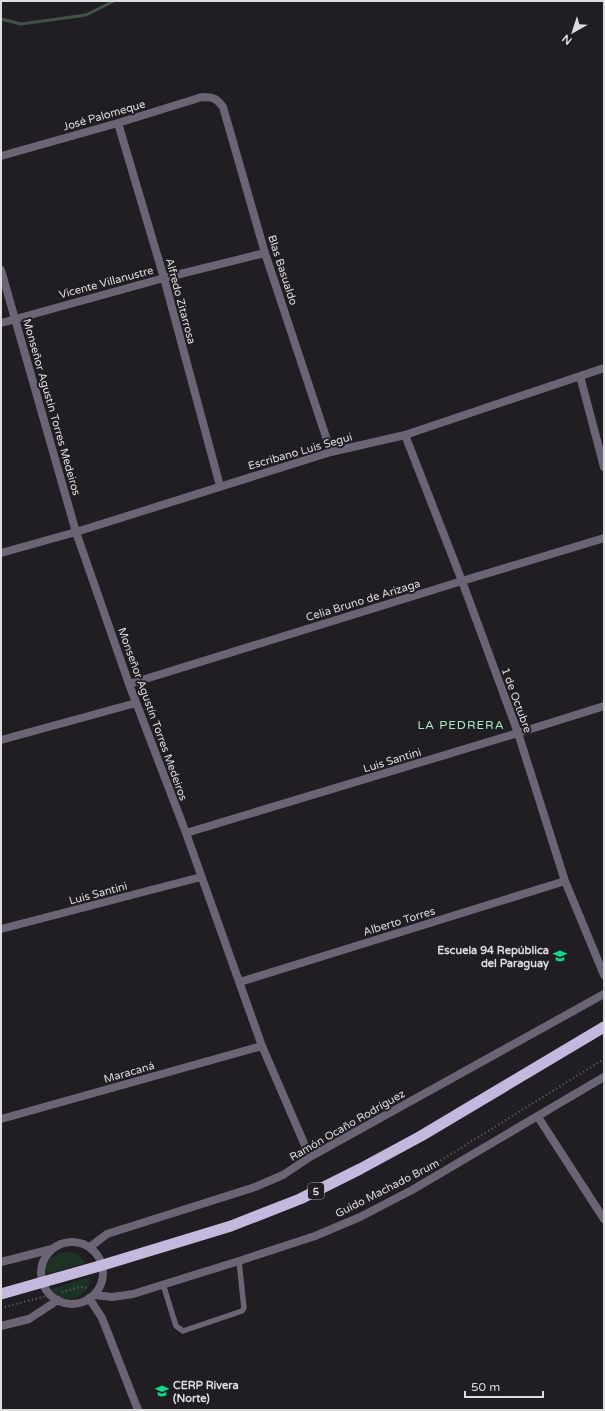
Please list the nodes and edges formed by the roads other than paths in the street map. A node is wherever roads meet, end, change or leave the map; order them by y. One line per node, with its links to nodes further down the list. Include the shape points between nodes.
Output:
1 (213, 97): 2 (street, José Palomeque, via 202,97); 4 (street, Blas Basualdo, via 223,107)
2 (118, 123): 3 (street, José Palomeque); 6 (street, Alfredo Zitarrosa)
3 (1, 156)
4 (265, 252): 6 (street, Vicente Villanustre); 12 (street, Blas Basualdo)
5 (1, 270): 7 (street, Monseñor Agustín Torres Medeiros)
6 (164, 278): 7 (street, Vicente Villanustre); 14 (street, Alfredo Zitarrosa)
7 (15, 319): 8 (street, Vicente Villanustre); 15 (street, Monseñor Agustín Torres Medeiros)
8 (1, 323)
9 (604, 368): 10 (street, Escribano Luis Segui)
10 (580, 376): 11 (street, Escribano Luis Segui); 13 (street)
11 (405, 435): 12 (street, Escribano Luis Segui); 18 (street, 1 de Octubre)
12 (331, 452): 14 (street, Escribano Luis Segui)
13 (604, 467)
14 (220, 486): 15 (street, Escribano Luis Segui)
15 (76, 532): 17 (street, Escribano Luis Segui); 19 (street, Monseñor Agustín Torres Medeiros)
16 (604, 538): 18 (street, Celia Bruno de Arizaga)
17 (1, 553)
18 (462, 581): 19 (street, Celia Bruno de Arizaga); 22 (street, 1 de Octubre)
19 (129, 684): 20 (street, Monseñor Agustín Torres Medeiros)
20 (136, 703): 23 (street); 24 (street, Monseñor Agustín Torres Medeiros)
21 (604, 706): 22 (street, Luis Santini)
22 (518, 733): 24 (street, Luis Santini); 26 (street, 1 de Octubre)
23 (1, 740)
24 (186, 833): 25 (street, Monseñor Agustín Torres Medeiros)
25 (201, 877): 27 (street, Luis Santini); 29 (street, Monseñor Agustín Torres Medeiros)
26 (565, 881): 28 (street, 1 de Octubre); 29 (street, Alberto Torres)
27 (1, 929)
28 (604, 975)
29 (240, 982): 32 (street, Monseñor Agustín Torres Medeiros)
30 (604, 994): 36 (street, Ramón Ocaño Rodríguez)
31 (604, 1027): 42 (highway, 5, via 421,1136 300,1199 231,1226)
32 (262, 1046): 35 (street, Maracaná); 36 (street, Monseñor Agustín Torres Medeiros)
33 (604, 1077): 34 (street, Guido Machado Brum)
34 (538, 1117): 37 (street); 40 (street, Guido Machado Brum, via 360,1217 315,1236)
35 (1, 1119)
36 (310, 1157): 38 (street, Ramón Ocaño Rodríguez, via 283,1175 255,1187 107,1234)
37 (604, 1219)
38 (90, 1247): 39 (street, via 79,1242 64,1242); 42 (street, via 99,1256)
39 (52, 1249): 41 (street); 43 (street, via 43,1261)
40 (239, 1261): 44 (street, Guido Machado Brum); 44 (lane, via 244,1308 183,1331 176,1326)
41 (1, 1262)
42 (103, 1265): 43 (highway, 5); 46 (street, via 102,1284)
43 (42, 1283): 45 (highway, 5); 47 (street)
44 (163, 1284): 46 (street, Guido Machado Brum, via 133,1294 112,1297)
45 (1, 1294)
46 (94, 1294): 47 (street, via 82,1302 68,1304); 49 (street)
47 (58, 1300): 48 (street, via 30,1319)
48 (1, 1326)
49 (138, 1410)

